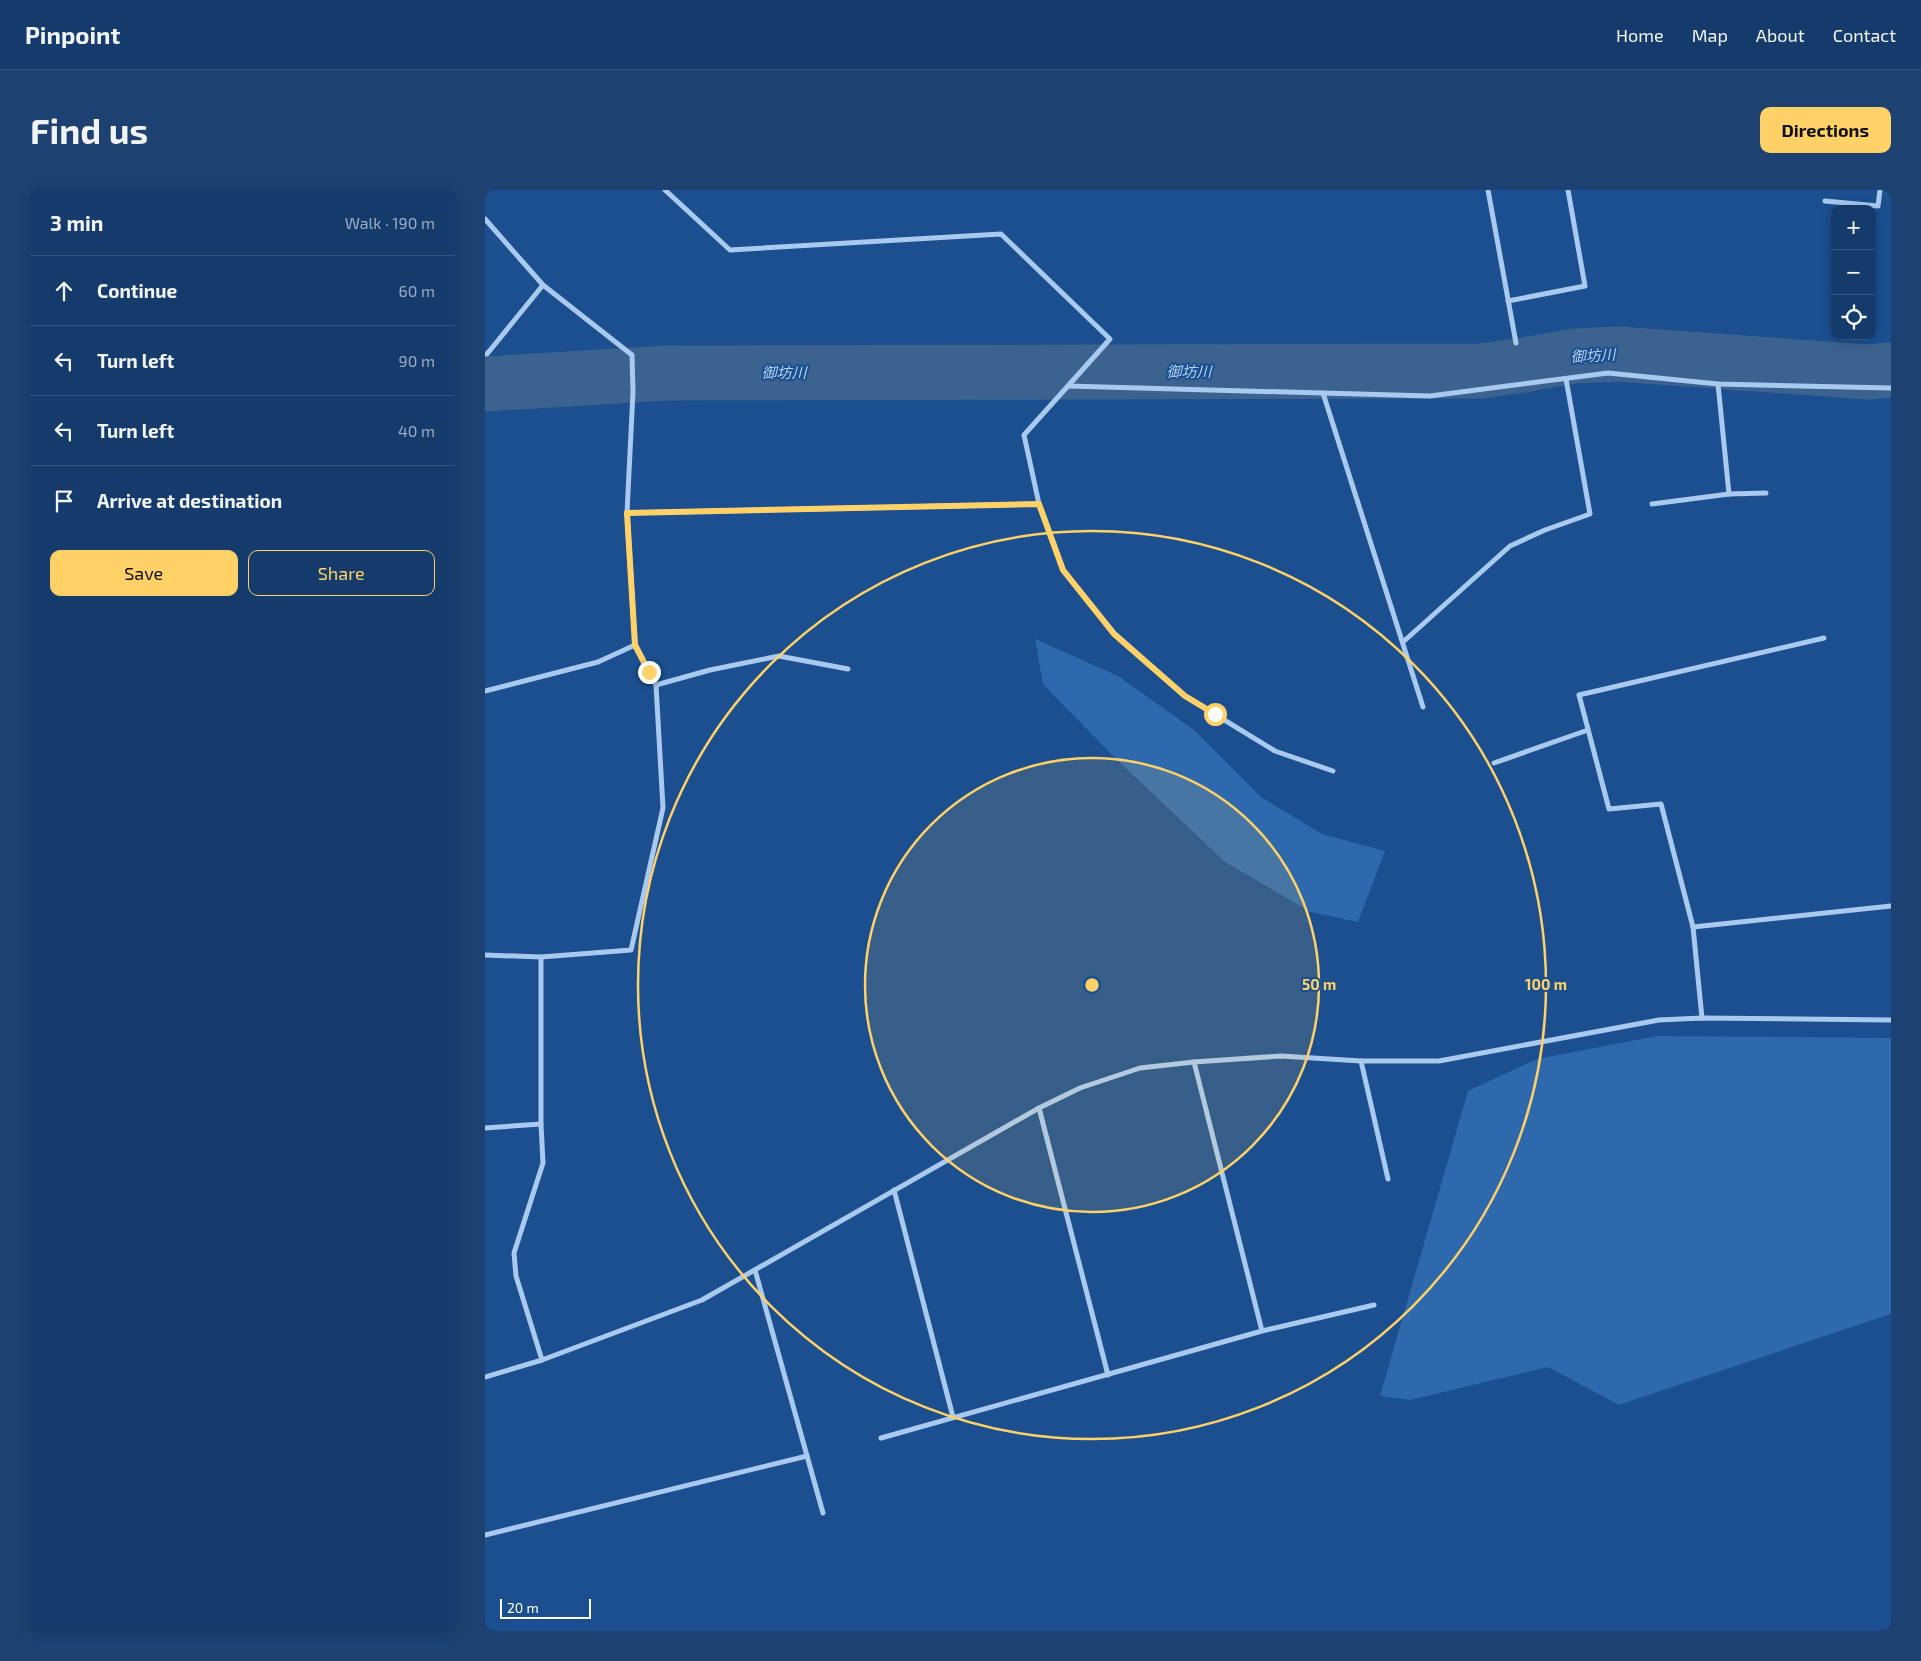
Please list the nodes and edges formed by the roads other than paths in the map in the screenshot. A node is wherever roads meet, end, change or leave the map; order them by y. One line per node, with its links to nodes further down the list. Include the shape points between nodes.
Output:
1 (665, 190): 13 (street, via 730,250 1001,234 1110,339)
2 (1488, 190): 8 (street)
3 (1568, 190): 8 (street, via 1585,286)
4 (1880, 190): 5 (street, via 1878,206)
5 (1825, 201)
6 (485, 219): 7 (street)
7 (543, 284): 10 (street); 20 (street, via 632,355)
8 (1508, 301): 9 (street)
9 (1516, 343)
10 (485, 354)
11 (1566, 379): 12 (street, via 1608,373); 15 (street, via 1430,396); 22 (street, via 1590,514 1510,546)
12 (1718, 384): 14 (street); 16 (street)
13 (1068, 386): 15 (street); 18 (street, via 1024,435)
14 (1891, 388)
15 (1323, 393): 22 (street)
16 (1729, 494): 17 (street); 19 (street)
17 (1766, 494)
18 (1039, 504): 20 (street); 30 (street, via 1063,570 1114,634 1185,696 1275,751)
19 (1652, 504)
20 (627, 513): 23 (street)
21 (1824, 638): 28 (street, via 1579,696)
22 (1403, 642): 27 (street)
23 (635, 645): 25 (street); 26 (street, via 598,662)
24 (848, 669): 25 (street, via 779,656)
25 (656, 685): 34 (street, via 663,808 631,950)
26 (485, 691)
27 (1423, 707)
28 (1589, 730): 29 (street); 32 (street, via 1609,808 1661,804)
29 (1495, 764)
30 (1333, 771)
31 (1891, 906): 32 (street)
32 (1693, 927): 35 (street)
33 (485, 955): 34 (street)
34 (541, 957): 40 (street)
35 (1703, 1018): 36 (street); 37 (street, via 1659,1020 1439,1061)
36 (1891, 1020)
37 (1361, 1061): 38 (street, via 1281,1056); 42 (street)
38 (1194, 1062): 39 (street, via 1140,1068 1080,1088); 46 (street)
39 (1039, 1108): 43 (street); 48 (street)
40 (541, 1124): 41 (street); 47 (street, via 543,1164 514,1252 516,1276)
41 (485, 1128)
42 (1387, 1180)
43 (893, 1190): 44 (street); 50 (street)
44 (755, 1270): 47 (street, via 702,1300); 52 (street)
45 (1373, 1305): 46 (street)
46 (1262, 1331): 48 (street)
47 (542, 1360): 49 (street)
48 (1108, 1375): 50 (street)
49 (485, 1377)
50 (953, 1417): 51 (street)
51 (881, 1438)
52 (807, 1456): 53 (street); 54 (street)
53 (823, 1513)
54 (485, 1535)

